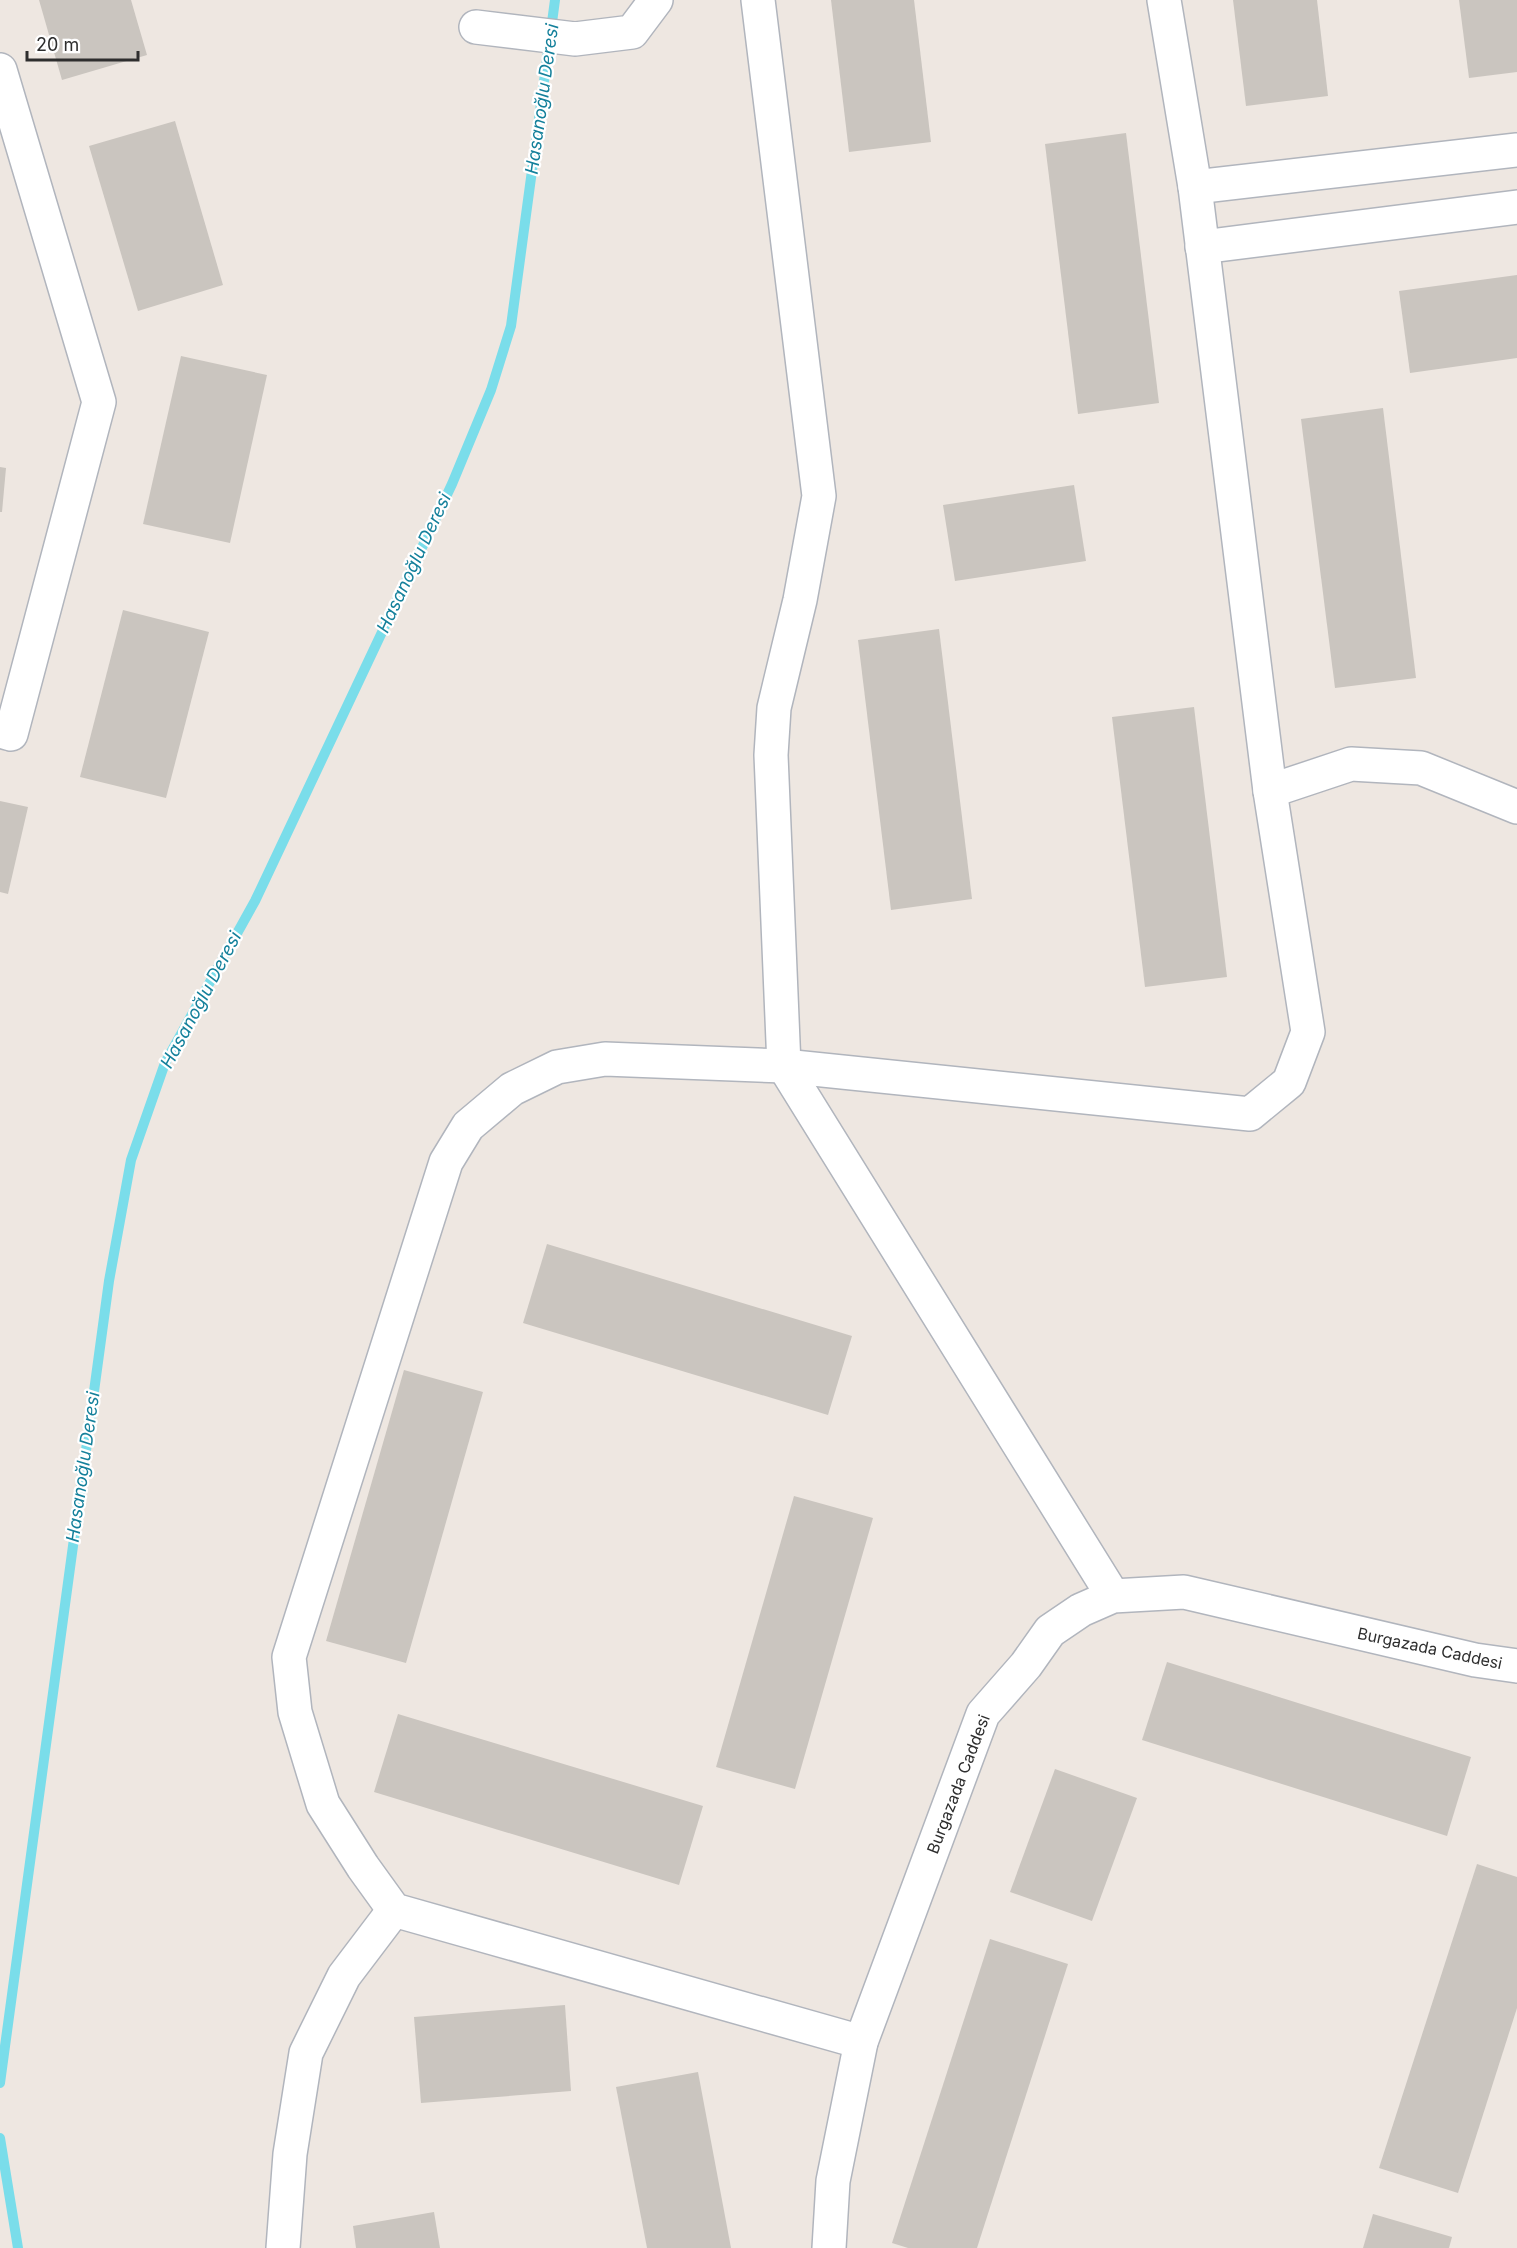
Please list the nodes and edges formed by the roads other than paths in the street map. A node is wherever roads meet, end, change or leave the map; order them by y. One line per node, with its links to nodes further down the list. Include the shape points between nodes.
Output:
1 (656, 0): 4 (street, via 632,32 575,39)
2 (758, 0): 13 (street, via 819,496 800,600 774,708 771,755)
3 (1164, 0): 7 (street)
4 (476, 27)
5 (0, 70): 10 (street, via 99,402 11,734)
6 (1517, 150): 7 (street)
7 (1195, 187): 9 (street)
8 (1517, 207): 9 (street)
9 (1202, 247): 11 (street)
10 (0, 731)
11 (1270, 791): 12 (street, via 1351,764 1421,768); 13 (street, via 1308,1032 1289,1082 1250,1114)
12 (1517, 807)
13 (784, 1066): 14 (street); 16 (street, via 605,1059 557,1067 512,1089 468,1126 446,1162 289,1657 295,1712 323,1804)
14 (1113, 1596): 15 (street, Burgazada Caddesi, via 1184,1592 1475,1660); 17 (street, Burgazada Caddesi, via 1050,1630 1026,1665 983,1714)
15 (1517, 1666)
16 (394, 1910): 17 (street); 18 (street, via 344,1976 306,2053 290,2154)
17 (861, 2042): 19 (street, Burgazada Caddesi, via 833,2181)
18 (283, 2248)
19 (829, 2248)

